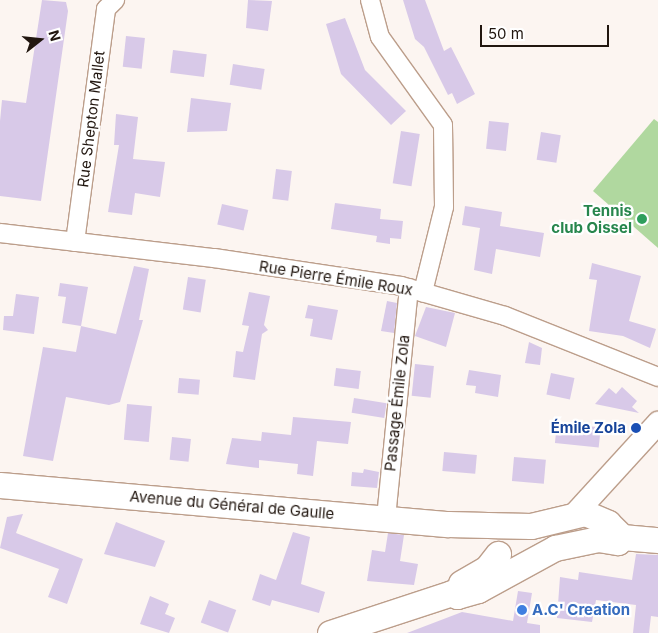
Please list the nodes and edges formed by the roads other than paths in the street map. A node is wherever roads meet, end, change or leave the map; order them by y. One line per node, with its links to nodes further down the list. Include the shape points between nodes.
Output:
1 (114, 0): 4 (street, Rue Shepton Mallet, via 106,9)
2 (370, 0): 5 (street, Passage Émile Zola, via 380,37 443,125 444,207)
3 (0, 233): 4 (street, Rue Pierre Émile Roux)
4 (75, 242): 5 (street, Rue Pierre Émile Roux)
5 (416, 290): 6 (street, Rue Pierre Émile Roux, via 505,316); 11 (street, Passage Émile Zola)
6 (658, 377)
7 (658, 423): 9 (street)
8 (0, 485): 11 (main road, Avenue du Général de Gaulle)
9 (601, 490): 10 (street); 14 (street)
10 (574, 515): 13 (main road, Avenue du Général de Gaulle, via 549,523); 14 (main road, Avenue du Général de Gaulle, via 593,514)
11 (386, 518): 12 (main road, Avenue du Général de Gaulle)
12 (465, 524): 13 (main road, Avenue du Général de Gaulle); 16 (main road)
13 (515, 526): 16 (main road, via 502,534)
14 (607, 532): 15 (main road, Avenue du Général de Gaulle); 16 (main road, Avenue du Général de Gaulle, via 556,548)
15 (658, 540)
16 (504, 557): 17 (main road, Avenue du Général de Gaulle, via 478,590 456,596 452,593)
17 (330, 633)

